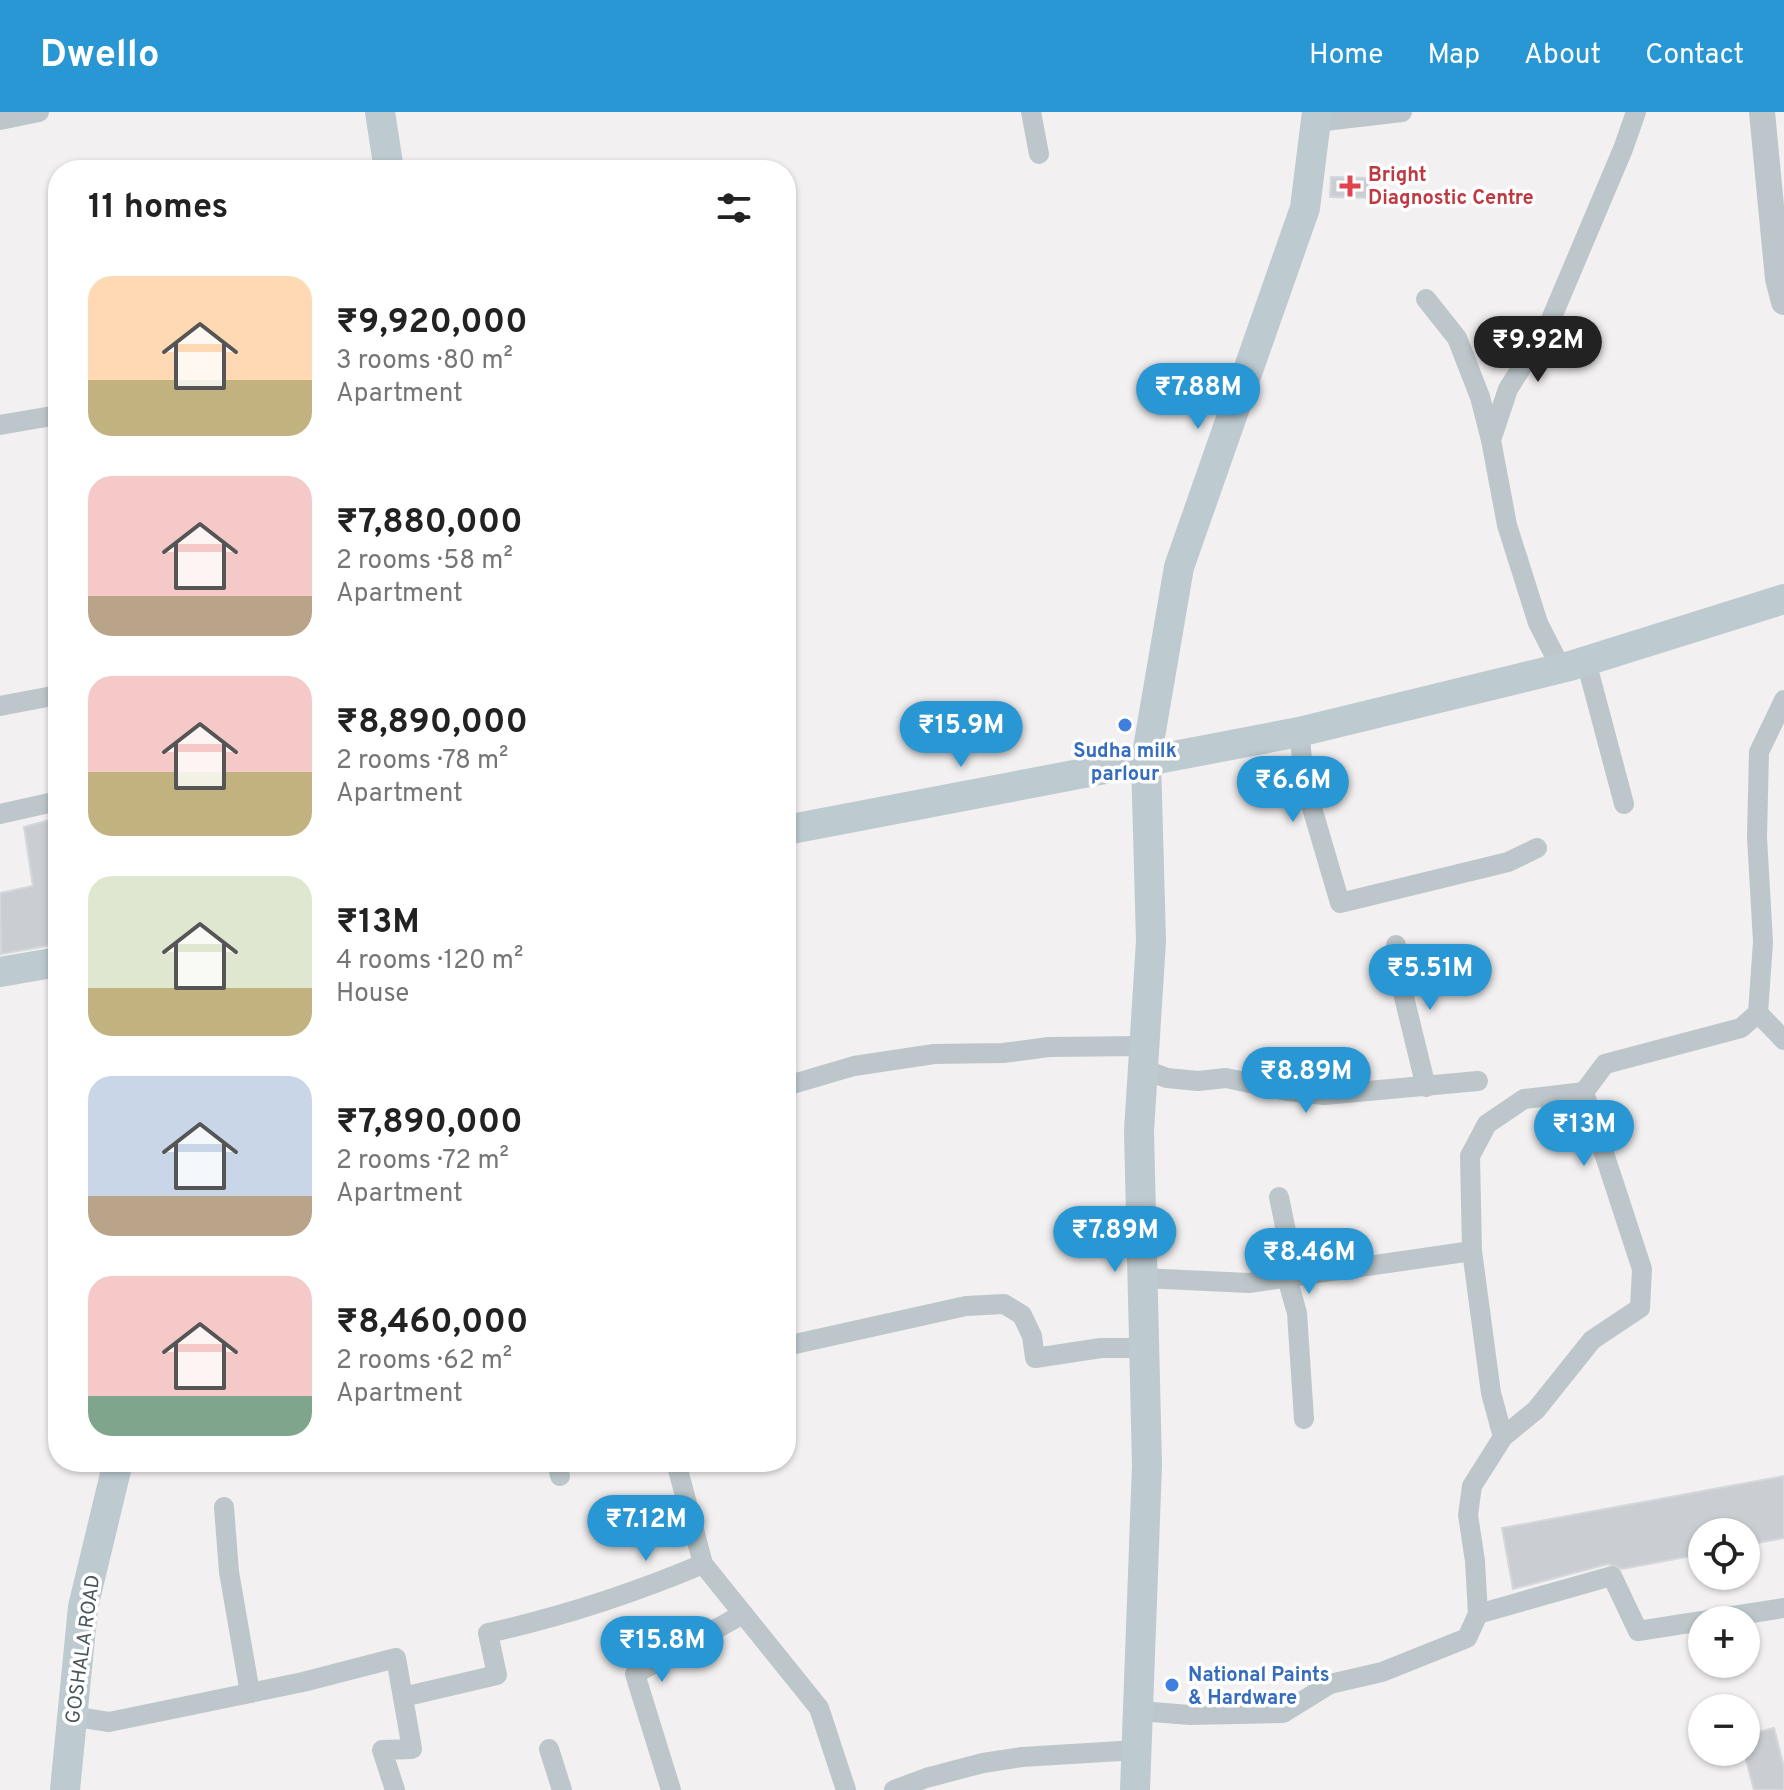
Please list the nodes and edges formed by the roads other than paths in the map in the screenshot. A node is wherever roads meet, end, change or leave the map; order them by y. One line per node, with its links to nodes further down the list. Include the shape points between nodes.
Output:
1 (39, 112): 8 (street)
2 (380, 112): 10 (main road)
3 (1031, 112): 9 (street)
4 (1402, 112): 7 (street)
5 (1636, 112): 16 (street, via 1549,324 1508,389)
6 (1762, 112): 11 (street)
7 (1316, 117): 23 (main road, via 1305,208 1179,567)
8 (0, 120)
9 (1039, 154)
10 (387, 160)
11 (1779, 230): 13 (street, via 1778,279)
12 (1426, 299): 16 (street, via 1457,338)
13 (1784, 302)
14 (48, 417): 15 (street)
15 (0, 425)
16 (1491, 440): 18 (street, via 1507,525 1538,623)
17 (1784, 599): 18 (main road)
18 (1574, 665): 22 (main road); 25 (street)
19 (48, 697): 21 (street)
20 (1784, 700): 32 (street, via 1759,752 1763,942)
21 (0, 706)
22 (1299, 732): 23 (main road); 28 (street, via 1305,784 1340,903 1508,862)
23 (1146, 760): 27 (main road); 34 (main road, via 1151,941)
24 (48, 803): 26 (street)
25 (1624, 804)
26 (0, 814)
27 (796, 828)
28 (1537, 848)
29 (1396, 945): 37 (street)
30 (48, 964): 31 (main road)
31 (0, 972)
32 (1758, 1013): 33 (street); 38 (street, via 1741,1028 1605,1064)
33 (1784, 1040)
34 (1143, 1058): 36 (street, via 1049,1047 934,1054 854,1066); 37 (street, via 1167,1078 1226,1078 1324,1095); 41 (main road)
35 (1478, 1081): 37 (street)
36 (796, 1083)
37 (1426, 1087)
38 (1584, 1092): 40 (street, via 1524,1099 1487,1124 1470,1156); 46 (street, via 1642,1269 1640,1308 1592,1340 1536,1410)
39 (1279, 1197): 42 (street, via 1287,1236)
40 (1472, 1251): 42 (street); 46 (street, via 1491,1393)
41 (1142, 1278): 42 (street, via 1249,1283); 44 (main road)
42 (1287, 1278): 45 (street, via 1297,1313)
43 (796, 1344): 44 (street, via 966,1306 1004,1304 1022,1315 1035,1358)
44 (1144, 1348): 58 (main road, via 1147,1465)
45 (1304, 1419)
46 (1503, 1437): 54 (street, via 1472,1486 1468,1515)
47 (116, 1472): 59 (main road, GOSHALA ROAD, via 83,1607)
48 (679, 1472): 50 (street)
49 (224, 1507): 56 (street, via 229,1572)
50 (703, 1564): 53 (street); 57 (street, via 541,1622 488,1633 497,1675)
51 (1784, 1608): 52 (street)
52 (1760, 1612)
53 (743, 1614): 65 (street, via 635,1674); 66 (street, via 819,1708)
54 (1478, 1614): 55 (street, via 1612,1576 1638,1631); 58 (street, via 1467,1638 1382,1672 1330,1684 1283,1713)
55 (1688, 1623)
56 (250, 1693): 57 (street, via 396,1658); 59 (street, via 109,1722)
57 (403, 1697): 63 (street, via 412,1749 382,1750)
58 (1139, 1711): 61 (main road)
59 (71, 1716): 62 (main road, GOSHALA ROAD)
60 (549, 1749): 64 (street)
61 (1137, 1750): 67 (street, via 1022,1757); 68 (main road)
62 (65, 1790)
63 (395, 1790)
64 (562, 1790)
65 (671, 1790)
66 (846, 1790)
67 (894, 1790)
68 (1135, 1790)

